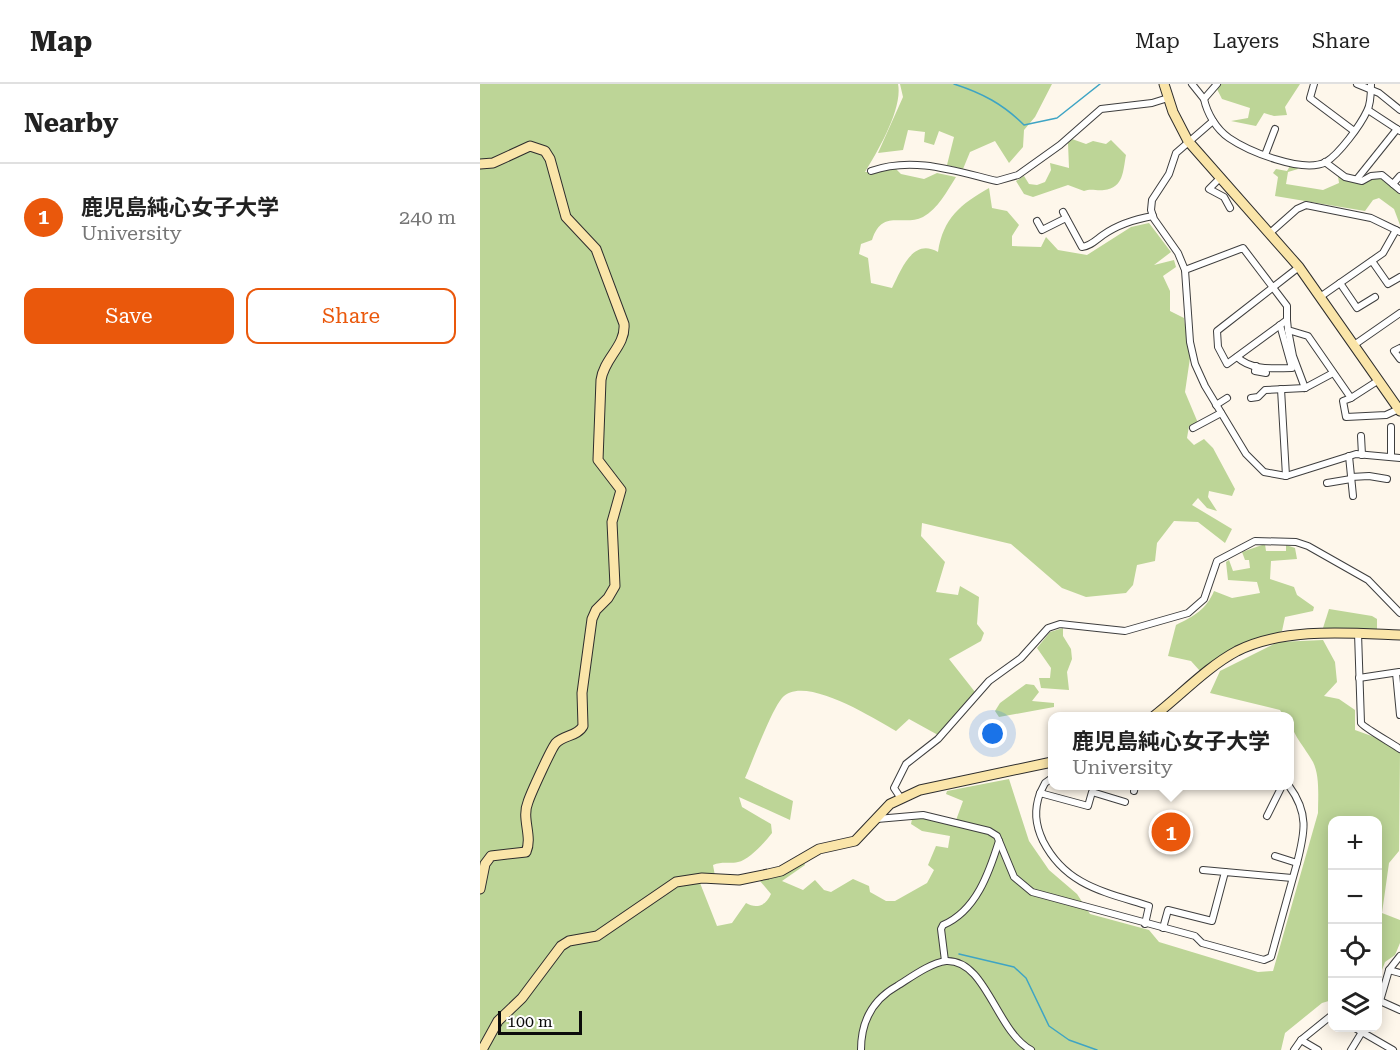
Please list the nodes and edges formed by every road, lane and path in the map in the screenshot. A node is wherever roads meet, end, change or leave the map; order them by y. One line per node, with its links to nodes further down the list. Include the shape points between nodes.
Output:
1 (1164, 84): 7 (street)
2 (1192, 84): 8 (street)
3 (1216, 84): 8 (street)
4 (1314, 84): 14 (street, via 1310,98)
5 (1357, 84): 6 (street)
6 (1371, 87): 9 (street); 10 (street)
7 (1168, 98): 15 (street); 19 (street, via 1101,109 1060,145 1008,179 997,181 917,163)
8 (1204, 99): 11 (street)
9 (1368, 110): 13 (street); 14 (street)
10 (1400, 110)
11 (1213, 121): 15 (street); 16 (street, via 1227,137)
12 (1275, 129): 16 (street)
13 (1398, 130): 22 (street)
14 (1354, 131): 17 (street)
15 (1188, 141): 21 (street); 26 (street, via 1176,153 1152,200)
16 (1265, 155): 17 (street, via 1294,164)
17 (1325, 162): 22 (street, via 1345,177)
18 (480, 164): 95 (street, via 493,163 531,146 545,151 566,217 597,249 625,333 603,369 601,380 598,460 621,490 612,522 615,586 592,619 582,693 583,726 553,747 527,803 526,852 491,856 485,864)
19 (871, 171)
20 (1400, 176): 23 (street)
21 (1220, 178): 25 (street, via 1209,189 1224,197); 29 (street)
22 (1357, 179): 23 (street, via 1362,181 1378,174)
23 (1393, 184): 24 (street)
24 (1400, 190)
25 (1230, 208)
26 (1153, 216): 27 (street, via 1112,230 1086,247 1065,215 1046,230); 34 (street, via 1178,252)
27 (1037, 221)
28 (1398, 231): 29 (street, via 1371,218 1305,205); 30 (street)
29 (1271, 232): 33 (street)
30 (1392, 238): 31 (street); 32 (street, via 1383,253)
31 (1400, 242)
32 (1372, 261): 35 (street, via 1388,284); 36 (street)
33 (1299, 267): 37 (street); 38 (street)
34 (1185, 270): 37 (street, via 1243,248); 57 (street, via 1195,364)
35 (1400, 278)
36 (1340, 282): 38 (street); 39 (street, via 1357,308)
37 (1273, 287): 41 (street, via 1287,306); 46 (street, via 1217,331 1218,347 1227,364)
38 (1320, 297): 44 (street)
39 (1375, 297)
40 (1400, 313): 44 (street)
41 (1287, 320): 42 (street); 43 (street)
42 (1281, 325): 46 (street); 48 (street, via 1292,368)
43 (1288, 330): 50 (street, via 1308,336); 52 (street)
44 (1354, 345): 51 (street)
45 (1400, 348): 47 (street, via 1394,351)
46 (1238, 357): 48 (street)
47 (1400, 359)
48 (1256, 366): 49 (street, via 1255,372)
49 (1266, 373)
50 (1333, 373): 52 (street); 56 (street)
51 (1378, 380): 56 (street); 58 (street)
52 (1305, 388): 53 (street)
53 (1281, 389): 55 (street, via 1265,390); 67 (street)
54 (1227, 398): 57 (street)
55 (1251, 398)
56 (1351, 399): 58 (street, via 1343,402 1346,417 1386,415)
57 (1216, 405): 59 (street)
58 (1400, 410)
59 (1221, 413): 61 (street); 67 (street, via 1254,465 1264,472)
60 (1391, 427): 65 (street)
61 (1193, 428)
62 (1361, 436): 63 (street)
63 (1362, 455): 64 (street); 65 (street)
64 (1348, 456): 67 (street); 68 (street)
65 (1391, 457): 66 (street)
66 (1400, 458)
67 (1286, 476)
68 (1351, 478): 69 (street); 70 (street); 71 (street)
69 (1386, 479)
70 (1327, 483)
71 (1353, 496)
72 (1400, 613): 85 (street, via 1368,580 1308,546 1284,540 1255,541 1217,561 1204,599 1188,613 1125,631 1052,625 1021,658 984,685 938,739 906,764 894,788)
73 (1358, 633): 74 (street); 76 (street); 77 (street, via 1279,638 1239,650)
74 (1400, 635)
75 (1398, 673): 76 (street); 78 (street)
76 (1359, 678): 79 (street, via 1361,723)
77 (1160, 712)
78 (1400, 715)
79 (1400, 749)
80 (1048, 763): 85 (street)
81 (1048, 781): 84 (street)
82 (1280, 790): 87 (street)
83 (1291, 790): 91 (street, via 1302,810 1306,831)
84 (1041, 793): 86 (street, via 1088,806 1092,792); 96 (street, via 1035,817 1052,858 1094,889 1149,906)
85 (900, 797): 88 (street)
86 (1125, 802)
87 (1267, 816)
88 (877, 819): 89 (street, via 934,816 989,831); 108 (street, via 855,841 819,849 781,871 739,880 695,878 676,882 597,936 569,941 498,1021)
89 (999, 841): 96 (street, via 1014,878 1032,892); 99 (street, via 985,882 960,918 941,929)
90 (1275, 856): 91 (street)
91 (1297, 863): 94 (street)
92 (1203, 870): 93 (street)
93 (1225, 872): 94 (street); 97 (street, via 1212,921 1168,910)
94 (1292, 878): 97 (street, via 1271,957 1264,960)
95 (480, 889)
96 (1145, 924): 97 (street)
97 (1163, 928)
98 (1400, 956): 100 (street)
99 (945, 961): 109 (street, via 879,999 866,1018); 110 (street, via 975,972 1012,1035)
100 (1389, 970): 101 (street); 102 (street)
101 (1400, 973)
102 (1382, 992)
103 (1382, 1003): 104 (street)
104 (1400, 1011)
105 (1328, 1018): 107 (street)
106 (1362, 1032): 113 (street); 114 (street)
107 (1301, 1040): 111 (street); 112 (street)
108 (482, 1050)
109 (861, 1050)
110 (1031, 1050)
111 (1294, 1050)
112 (1318, 1050)
113 (1351, 1050)
114 (1393, 1050)

